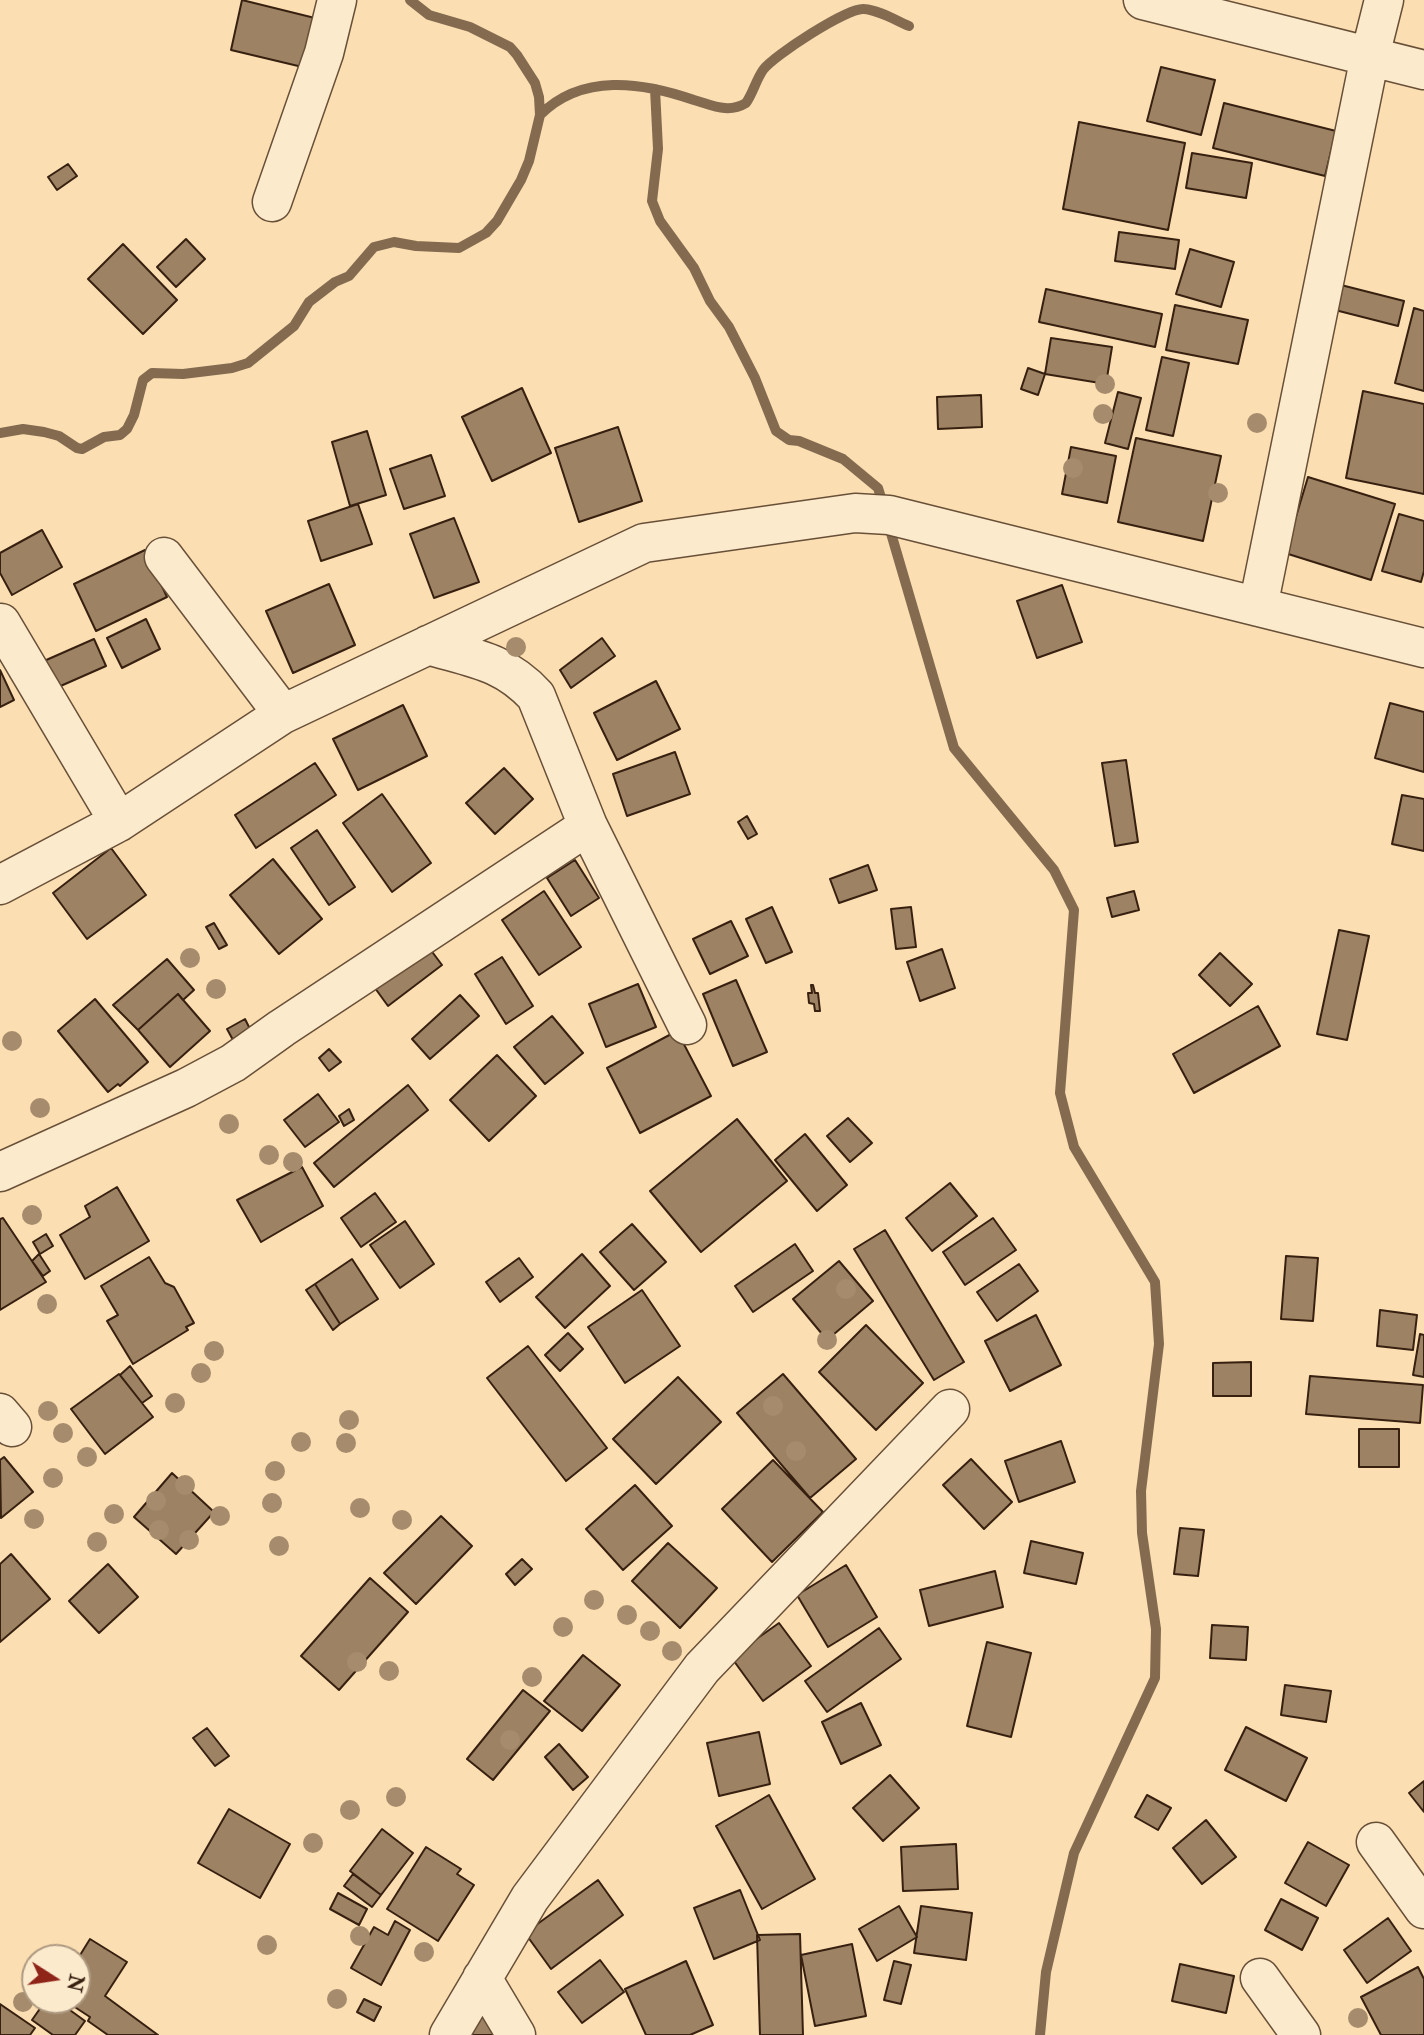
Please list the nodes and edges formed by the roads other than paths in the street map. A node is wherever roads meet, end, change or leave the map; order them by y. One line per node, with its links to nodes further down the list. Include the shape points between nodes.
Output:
1 (337, 0): 6 (street, via 324,53)
2 (1143, 0): 4 (street)
3 (1384, 0): 4 (street)
4 (1370, 56): 5 (street); 8 (street)
5 (1424, 70)
6 (272, 202)
7 (164, 557): 12 (street)
8 (1258, 607): 10 (street, via 889,515 855,513 644,543); 11 (street)
9 (1, 623): 13 (street)
10 (428, 645): 12 (street); 14 (street, via 501,667 536,696)
11 (1424, 648)
12 (283, 715): 13 (street)
13 (119, 822): 15 (street)
14 (588, 827): 16 (street); 17 (street, via 233,1063)
15 (0, 885)
16 (687, 1025)
17 (0, 1172)
18 (950, 1409): 21 (street, via 702,1668 530,1898)
19 (1376, 1842): 20 (street)
20 (1424, 1909)
21 (482, 1978): 23 (street); 24 (street)
22 (1260, 1978): 25 (street)
23 (449, 2035)
24 (516, 2035)
25 (1301, 2035)

